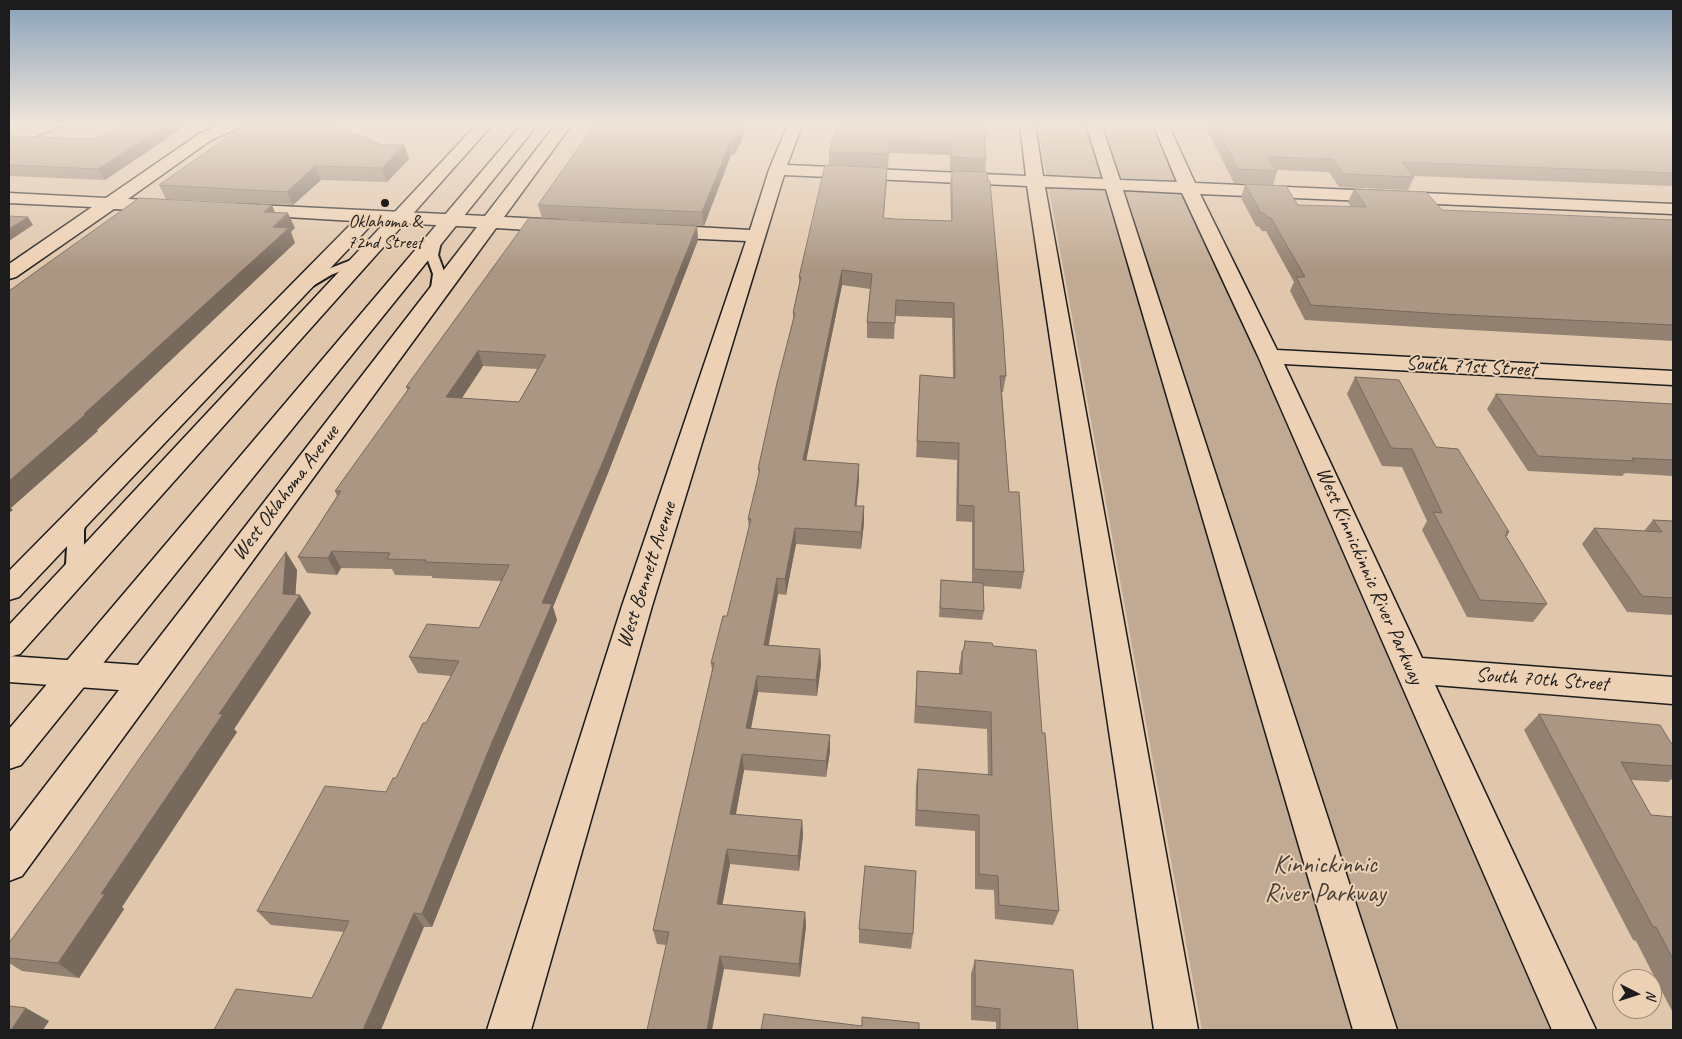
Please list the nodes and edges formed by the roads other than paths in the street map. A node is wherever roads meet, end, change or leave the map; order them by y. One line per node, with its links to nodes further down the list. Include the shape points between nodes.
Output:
1 (155, 172): 14 (street)
2 (440, 172): 19 (street)
3 (489, 172): 22 (street, West Oklahoma Avenue)
4 (528, 172): 20 (street, West Oklahoma Avenue)
5 (776, 172): 24 (street, West Bennett Avenue)
6 (835, 172): 10 (street)
7 (1034, 172): 10 (street)
8 (1109, 172): 11 (street)
9 (1181, 172): 12 (street, West Kinnickinnic River Parkway)
10 (1035, 181): 11 (street); 43 (street)
11 (1112, 184): 12 (street); 44 (street)
12 (1188, 188): 17 (street); 29 (street, West Kinnickinnic River Parkway)
13 (9, 198): 14 (street)
14 (110, 203): 15 (street); 26 (street)
15 (182, 207)
16 (221, 209): 18 (street)
17 (1673, 209)
18 (369, 216): 19 (street); 27 (street)
19 (398, 217): 22 (street); 25 (street)
20 (491, 222): 21 (street); 22 (street); 28 (street, West Oklahoma Avenue)
21 (577, 226)
22 (443, 228): 28 (lane, via 432,255 439,274); 37 (street, West Oklahoma Avenue)
23 (645, 230): 24 (street)
24 (757, 236): 42 (street, West Bennett Avenue, via 637,606)
25 (360, 260): 27 (lane); 32 (street)
26 (9, 273)
27 (296, 290): 31 (street)
28 (436, 295): 38 (street, West Oklahoma Avenue)
29 (1269, 356): 30 (street, South 71st Street); 36 (street, West Kinnickinnic River Parkway)
30 (1673, 378)
31 (83, 510): 32 (lane, via 76,530 75,564); 33 (street)
32 (68, 579): 34 (street)
33 (9, 589)
34 (9, 644)
35 (9, 669): 37 (street)
36 (1412, 670): 39 (street, South 70th Street); 45 (street, West Kinnickinnic River Parkway)
37 (75, 674): 38 (street); 40 (street, West Oklahoma Avenue)
38 (147, 679): 41 (street, West Oklahoma Avenue)
39 (1673, 690)
40 (9, 754)
41 (9, 862)
42 (508, 1030)
43 (1176, 1030)
44 (1374, 1030)
45 (1574, 1030)

